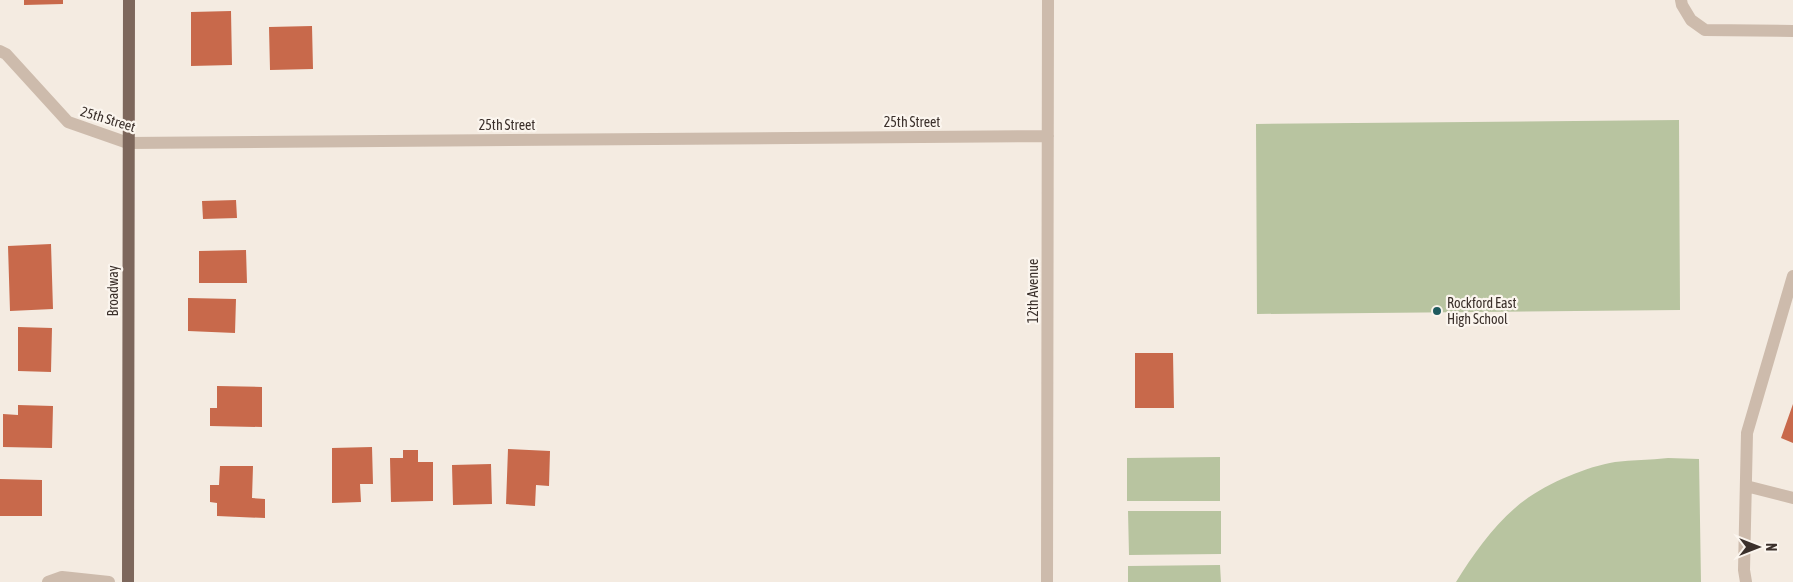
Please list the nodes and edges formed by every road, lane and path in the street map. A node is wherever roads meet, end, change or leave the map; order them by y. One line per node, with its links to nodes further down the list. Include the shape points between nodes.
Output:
1 (129, 0): 7 (main road, Broadway)
2 (1048, 0): 6 (street, 12th Avenue)
3 (1682, 0): 4 (street, via 1691,20 1706,30)
4 (1793, 31)
5 (0, 51): 7 (street, 25th Street, via 68,122)
6 (1048, 136): 7 (street, 25th Street); 14 (street, 12th Avenue)
7 (128, 143): 13 (main road, Broadway)
8 (1793, 276): 9 (street, via 1746,433)
9 (1746, 486): 10 (street); 15 (street)
10 (1793, 498)
11 (48, 582): 12 (street, via 62,577)
12 (109, 582)
13 (128, 582)
14 (1047, 582)
15 (1746, 582)

